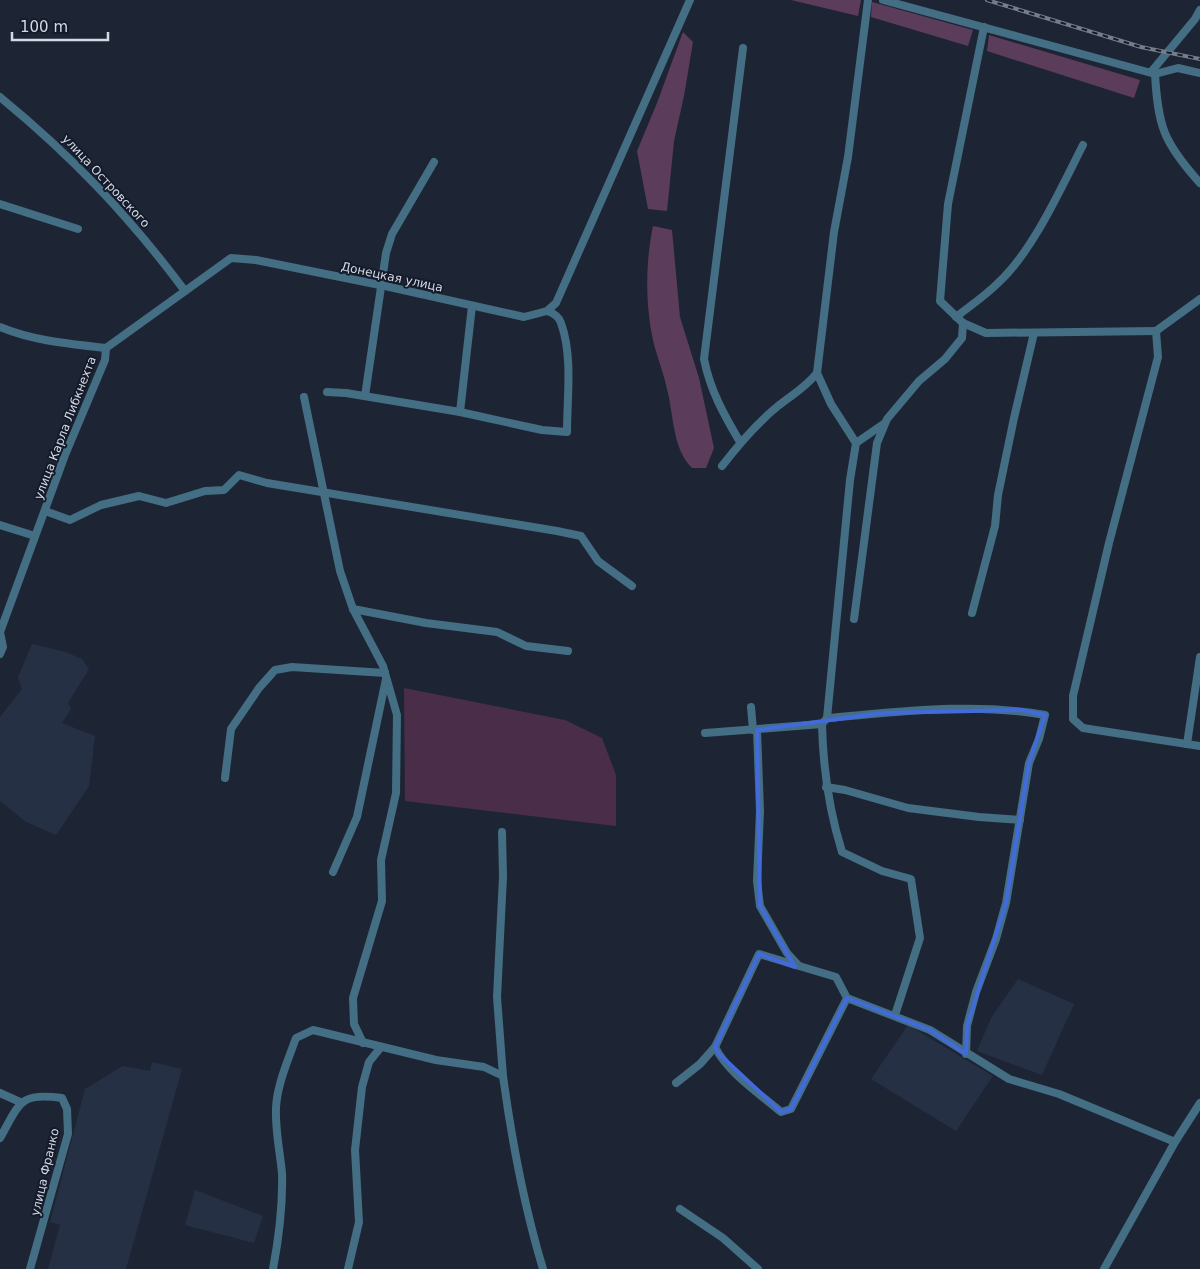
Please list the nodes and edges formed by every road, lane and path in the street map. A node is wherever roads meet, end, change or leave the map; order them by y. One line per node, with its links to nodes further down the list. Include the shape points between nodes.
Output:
1 (690, 0): 20 (street, via 556,303)
2 (868, 0): 27 (street)
3 (883, 0): 5 (street)
4 (1200, 10): 7 (street)
5 (984, 27): 7 (street); 21 (street, via 948,204 940,302)
6 (743, 48): 33 (street, via 704,359 711,388)
7 (1153, 73): 8 (street, via 1178,68); 12 (street, via 1157,110 1165,136)
8 (1200, 73)
9 (0, 96): 17 (street, улица Островского, via 52,140 118,207)
10 (1083, 145): 21 (street, via 1020,258 999,283)
11 (434, 162): 16 (street, via 392,234 386,253)
12 (1200, 182)
13 (0, 204): 14 (street)
14 (78, 229)
15 (230, 258): 16 (street, Донецкая улица, via 256,260); 17 (street, улица Карла Либкнехта)
16 (383, 285): 19 (street, Донецкая улица); 29 (street)
17 (185, 291): 26 (street, улица Карла Либкнехта)
18 (1200, 299): 24 (street)
19 (472, 306): 20 (street, Донецкая улица, via 524,317); 31 (street)
20 (547, 311): 31 (street, via 555,314 561,322 565,346 567,432 542,430)
21 (956, 317): 22 (street)
22 (962, 323): 25 (street, via 986,333); 32 (street, via 962,338 945,359 919,381)
23 (0, 327): 26 (street, via 14,333)
24 (1156, 331): 25 (street); 53 (street, via 1158,357 1073,696 1073,719 1083,728)
25 (1034, 333): 42 (street, via 994,526)
26 (106, 348): 37 (street, улица Карла Либкнехта, via 105,360)
27 (817, 373): 33 (street); 34 (street, via 831,404)
28 (326, 392): 29 (street)
29 (365, 396): 31 (street)
30 (304, 397): 36 (street)
31 (460, 412)
32 (885, 423): 34 (street); 43 (street, via 877,443)
33 (740, 442): 35 (street)
34 (856, 443): 50 (street)
35 (722, 466)
36 (324, 493): 37 (street, via 239,475 224,490 205,491 166,503 139,496 101,505 70,520); 40 (street, via 581,536 598,560); 41 (street, via 340,571)
37 (45, 511): 39 (street, улица Карла Либкнехта)
38 (0, 525): 39 (street)
39 (35, 536): 44 (street, улица Карла Либкнехта)
40 (632, 586)
41 (353, 609): 45 (street, via 497,632 526,646); 48 (street)
42 (972, 612)
43 (854, 619)
44 (0, 632): 46 (street, улица Карла Либкнехта, via 3,647)
45 (568, 651)
46 (0, 654)
47 (1200, 657): 53 (street)
48 (386, 675): 55 (street, via 292,667 275,670 231,729); 59 (street, via 357,818); 63 (street, via 398,715 396,793 381,860 382,901 354,998 354,1024)
49 (751, 707): 51 (street)
50 (825, 721): 51 (street); 56 (street); 57 (street, via 956,710 1021,710 1045,715 1029,763)
51 (755, 730): 52 (street); 60 (street, via 760,811 757,881 760,906 787,953)
52 (705, 733)
53 (1187, 744): 54 (street)
54 (1200, 746)
55 (225, 778)
56 (826, 787): 57 (street, via 908,808); 62 (street, via 842,852 882,871 911,879 920,938)
57 (1020, 820): 66 (street, via 1006,903 967,1026)
58 (502, 832): 67 (street, via 497,997)
59 (334, 872)
60 (798, 965): 61 (street, via 836,977); 64 (street, via 759,954)
61 (846, 998): 62 (street); 64 (street, via 791,1109 781,1112 742,1078)
62 (895, 1015): 66 (street, via 930,1030)
63 (362, 1043): 65 (street); 76 (street, via 313,1030 296,1038 276,1107 282,1173 281,1230)
64 (715, 1047): 68 (street)
65 (381, 1048): 67 (street, via 484,1067); 77 (street, via 369,1062 362,1087 355,1150 359,1222)
66 (966, 1054): 73 (street, via 1009,1079 1058,1094)
67 (503, 1076): 78 (street, via 512,1136)
68 (676, 1083)
69 (0, 1092): 70 (street)
70 (20, 1102): 72 (street); 75 (street, улица Франко, via 43,1095 62,1098 67,1109 68,1134)
71 (1200, 1103): 73 (street)
72 (0, 1138)
73 (1175, 1142): 80 (street)
74 (680, 1209): 79 (street, via 724,1238)
75 (30, 1269)
76 (273, 1269)
77 (348, 1269)
78 (542, 1269)
79 (758, 1269)
80 (1104, 1269)

